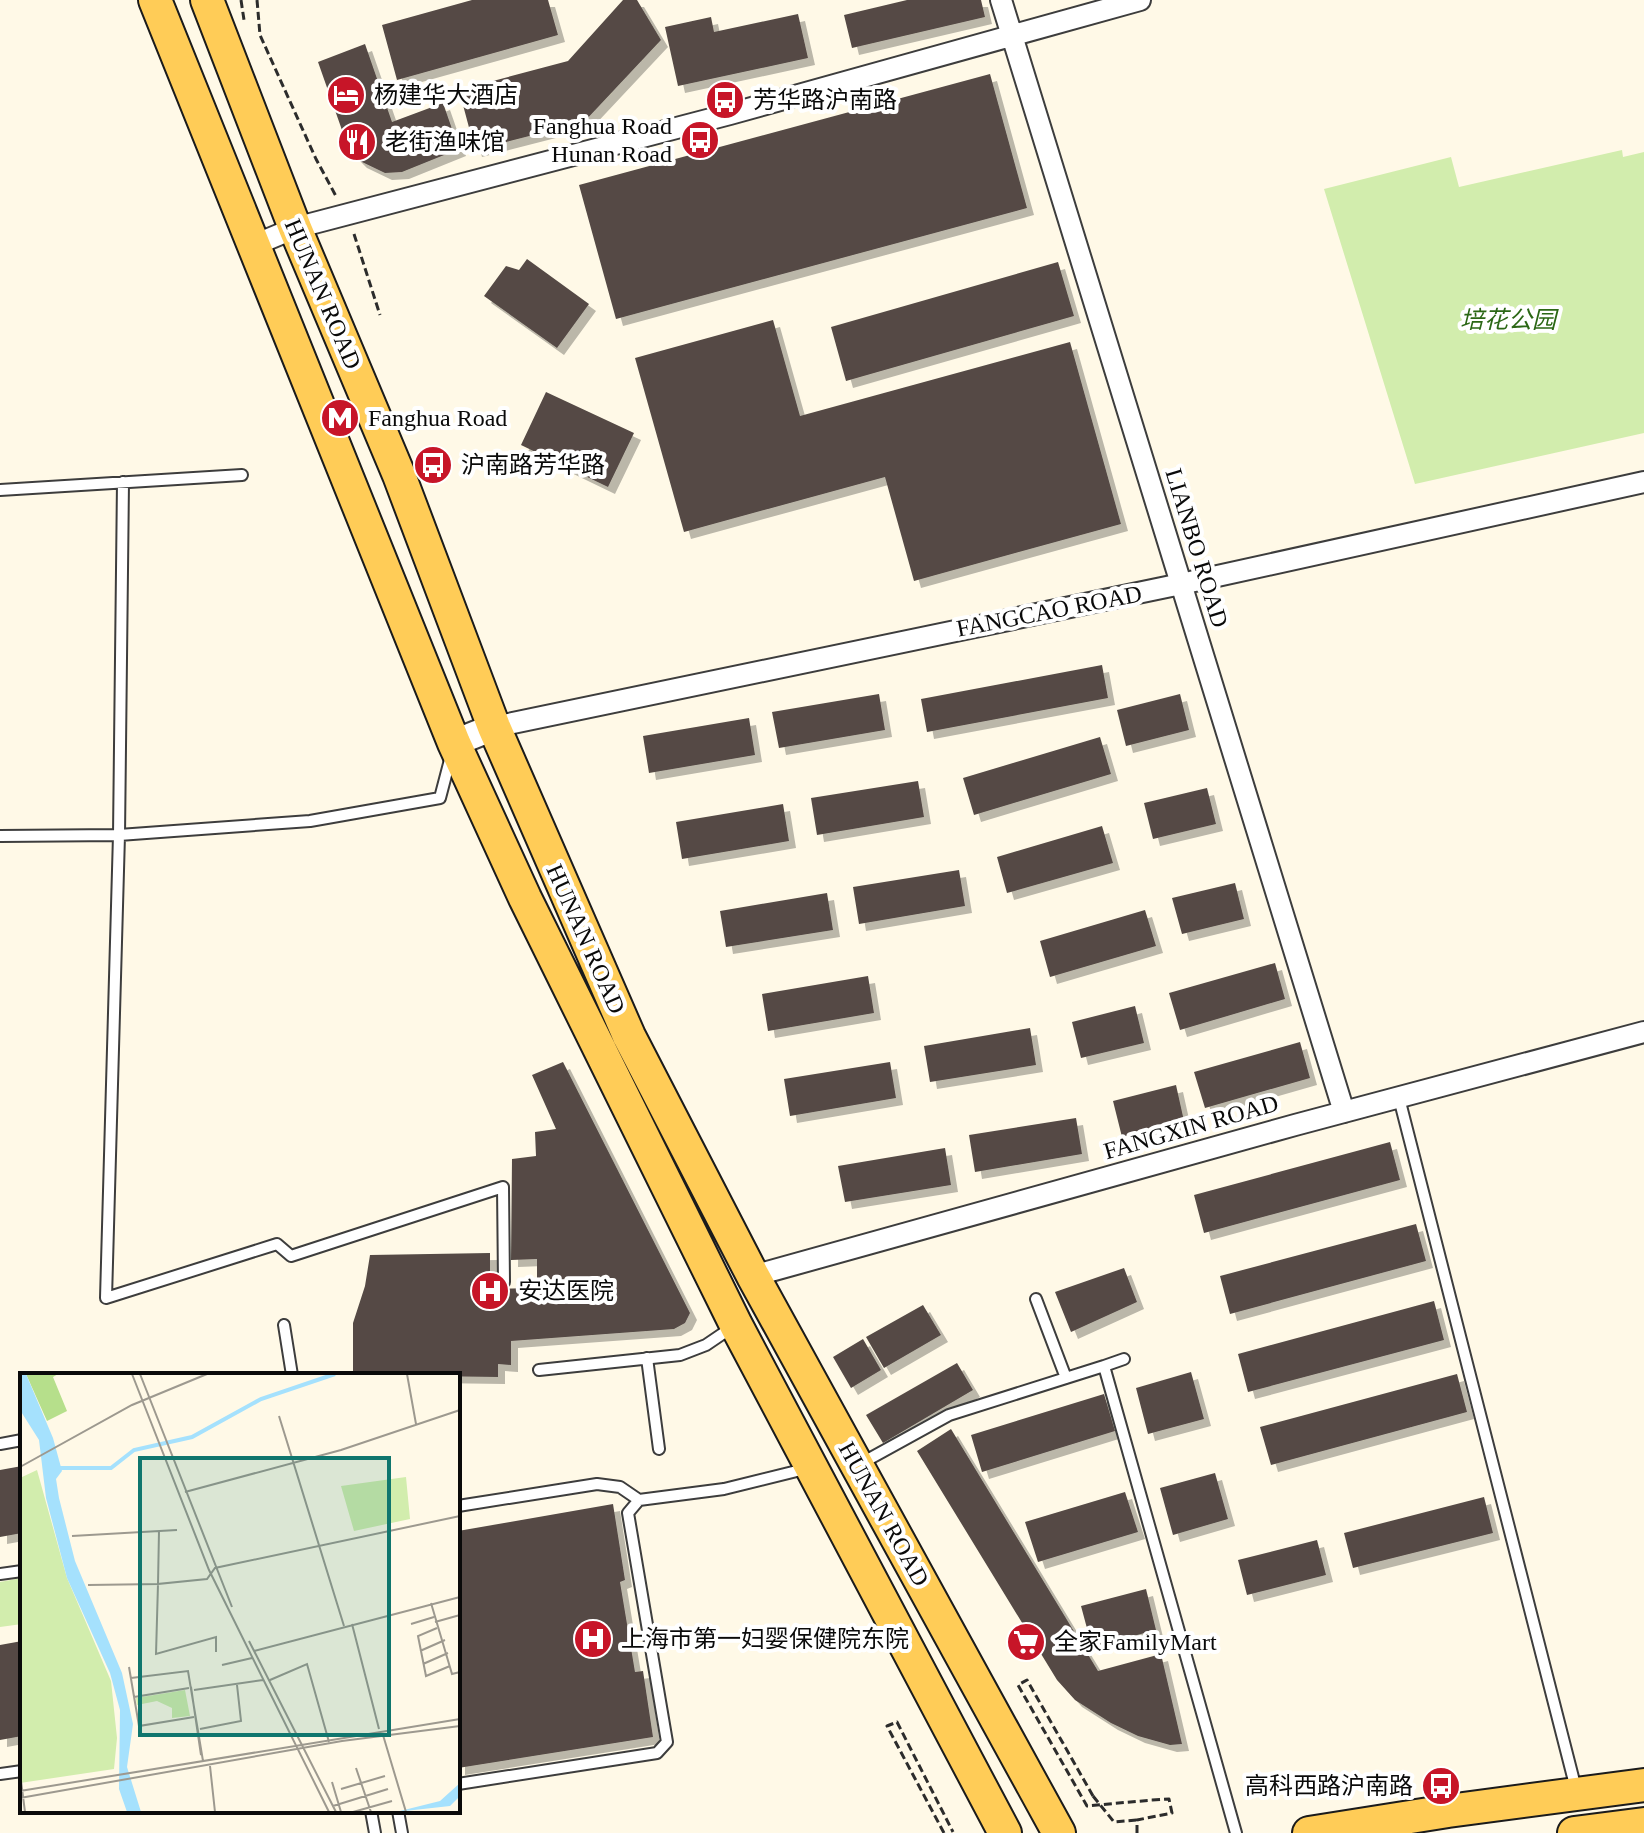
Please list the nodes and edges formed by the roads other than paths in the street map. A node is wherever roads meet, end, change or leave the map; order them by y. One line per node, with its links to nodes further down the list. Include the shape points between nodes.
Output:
1 (155, 0): 7 (main road, HUNAN ROAD)
2 (207, 0): 6 (main road, HUNAN ROAD)
3 (1001, 0): 5 (street, LIANBO ROAD)
4 (1140, 0): 5 (street)
5 (1012, 37): 6 (street); 12 (street, LIANBO ROAD)
6 (295, 228): 7 (street); 13 (main road, HUNAN ROAD, via 399,475)
7 (252, 246): 14 (main road, HUNAN ROAD)
8 (242, 475): 9 (lane)
9 (123, 482): 11 (lane); 15 (lane)
10 (1644, 482): 12 (street, FANGCAO ROAD)
11 (0, 490)
12 (1181, 584): 13 (street, FANGCAO ROAD); 19 (street, LIANBO ROAD)
13 (494, 727): 14 (street, FANGCAO ROAD); 20 (main road, HUNAN ROAD, via 629,1036)
14 (454, 743): 15 (lane, via 440,798 310,821); 24 (main road, HUNAN ROAD)
15 (119, 835): 16 (lane); 21 (lane, via 106,1298 277,1244 291,1256 503,1187)
16 (0, 836)
17 (1644, 1032): 18 (street, FANGXIN ROAD)
18 (1399, 1098): 19 (street, FANGXIN ROAD); 44 (lane)
19 (1344, 1112): 20 (street, FANGXIN ROAD)
20 (753, 1276): 34 (main road, HUNAN ROAD)
21 (504, 1282)
22 (1036, 1299): 30 (lane)
23 (284, 1325): 29 (lane)
24 (736, 1325): 25 (lane, via 680,1355); 35 (main road, HUNAN ROAD)
25 (647, 1358): 28 (lane); 33 (lane)
26 (1124, 1359): 27 (lane)
27 (1104, 1366): 30 (lane); 53 (lane)
28 (539, 1370)
29 (292, 1373)
30 (1066, 1378): 34 (lane, via 949,1415)
31 (20, 1440): 32 (lane)
32 (0, 1444)
33 (659, 1449)
34 (858, 1466): 52 (main road, HUNAN ROAD)
35 (811, 1468): 36 (lane, via 724,1489); 51 (main road, HUNAN ROAD)
36 (639, 1500): 37 (lane, via 620,1487 597,1484); 42 (lane, via 628,1513 667,1742 657,1753)
37 (460, 1506)
38 (20, 1571): 39 (lane)
39 (0, 1574)
40 (20, 1771): 41 (lane)
41 (0, 1774)
42 (460, 1784)
43 (1644, 1785): 44 (main road)
44 (1577, 1794): 54 (main road)
45 (371, 1813): 49 (lane)
46 (398, 1813): 50 (lane)
47 (1644, 1824): 48 (main road)
48 (1594, 1831)
49 (375, 1833)
50 (402, 1833)
51 (1005, 1833)
52 (1059, 1833)
53 (1236, 1833)
54 (1309, 1833)

